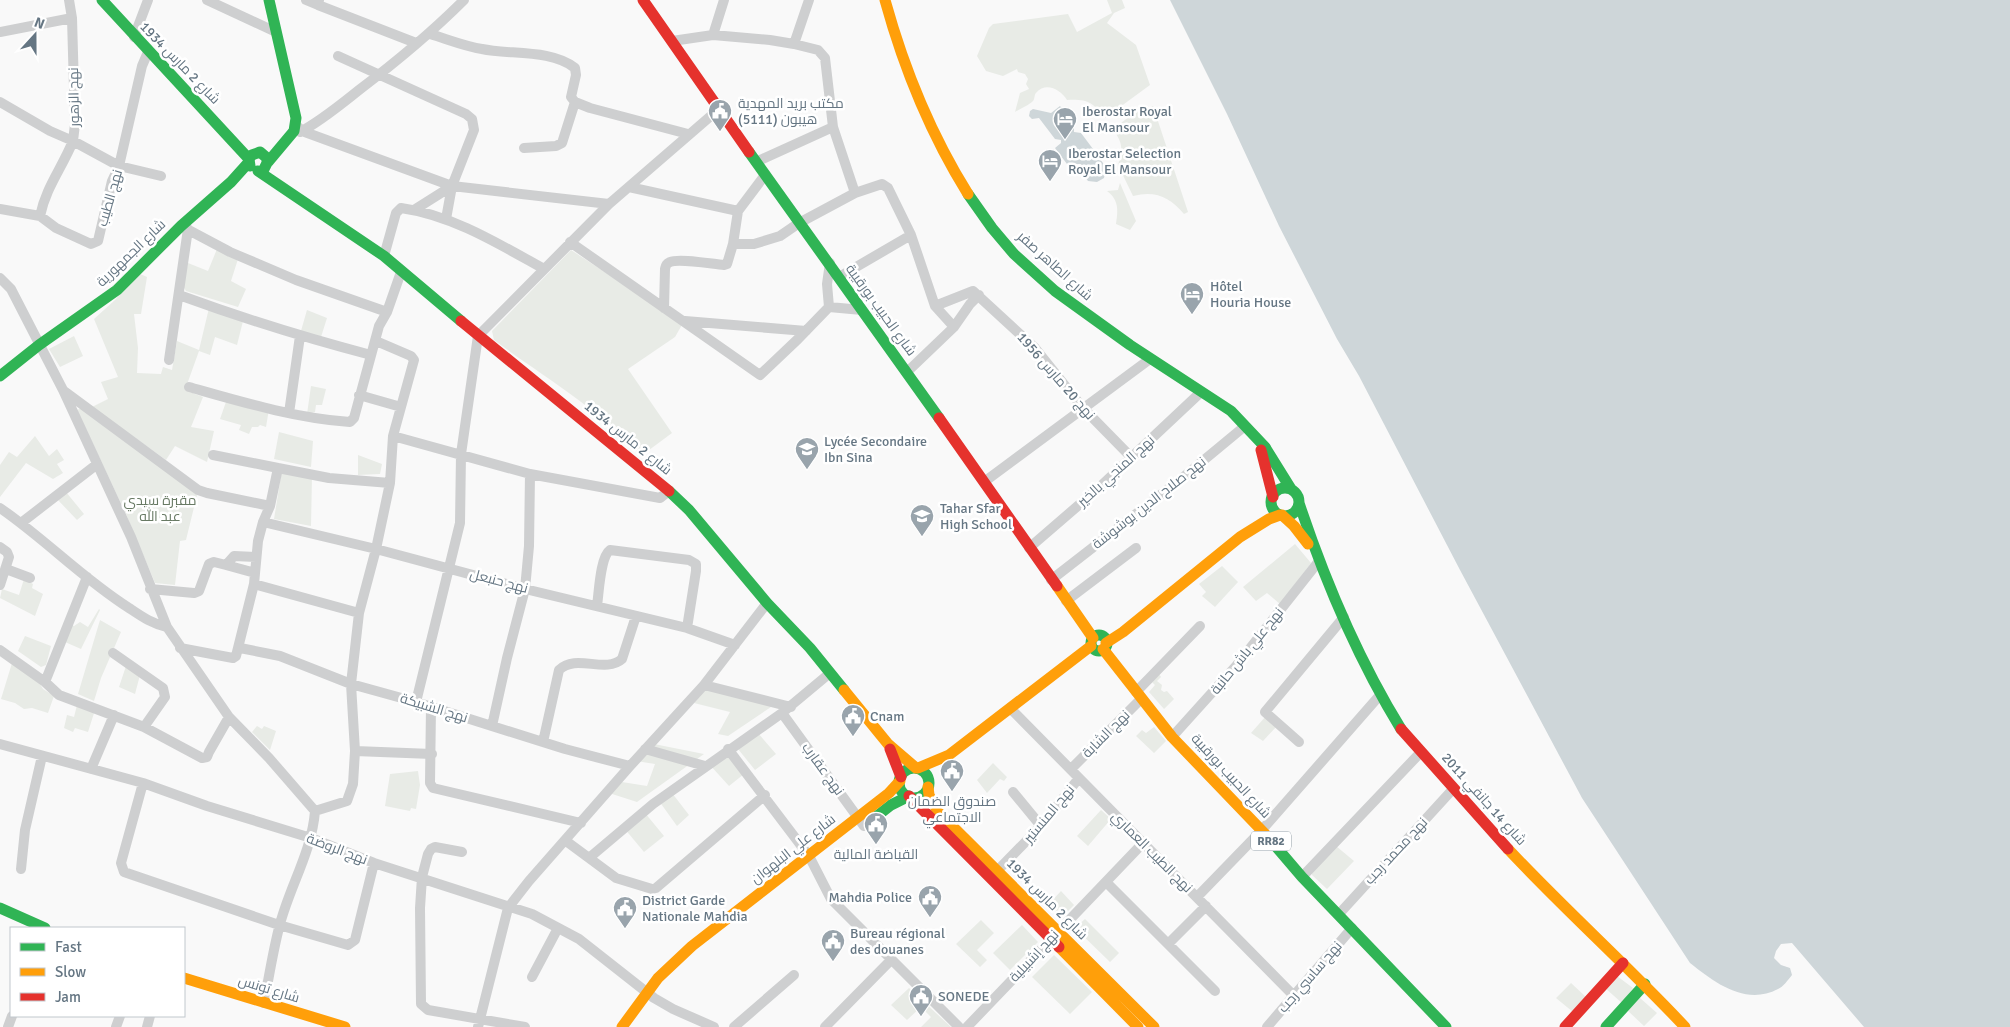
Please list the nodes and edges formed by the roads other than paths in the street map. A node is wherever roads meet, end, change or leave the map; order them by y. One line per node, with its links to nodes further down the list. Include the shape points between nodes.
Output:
1 (69, 0): 13 (street, نهج الزهور)
2 (102, 0): 18 (main road, شارع 2 مارس 1934)
3 (148, 0): 18 (street)
4 (208, 0): 15 (street)
5 (269, 0): 15 (main road)
6 (306, 0): 12 (street)
7 (464, 0): 16 (street)
8 (643, 0): 19 (main road, شارع الحبيب بورقيبة / RR82)
9 (724, 0): 17 (street)
10 (809, 0): 21 (street)
11 (885, 0): 78 (main road, شارع الطاهر صفر, via 905,65 933,129 961,182 988,223 1049,285)
12 (318, 2): 20 (street)
13 (72, 18): 14 (street); 32 (street, نهج الزهور)
14 (0, 32)
15 (276, 32): 29 (main road)
16 (430, 34): 20 (street); 26 (street, via 481,49 533,53 570,64 576,75 571,97)
17 (713, 35): 19 (street); 21 (street)
18 (134, 37): 22 (main road, شارع 2 مارس 1934)
19 (672, 40): 27 (main road, شارع الحبيب بورقيبة / RR82)
20 (416, 43): 24 (street)
21 (794, 44): 28 (street, via 822,54)
22 (148, 52): 34 (main road, شارع 2 مارس 1934); 37 (street, نهج الطيب)
23 (338, 56): 24 (street)
24 (378, 76): 29 (street, via 317,123); 42 (street, via 472,119 474,130)
25 (0, 102): 32 (street, نهج الزهور, via 50,132)
26 (575, 102): 30 (street); 33 (street, via 562,143)
27 (720, 108): 30 (street); 36 (main road, شارع الحبيب بورقيبة / RR82)
28 (833, 127): 36 (street); 44 (street)
29 (299, 128): 31 (main road); 42 (street)
30 (688, 134): 43 (street)
31 (289, 138): 34 (main road); 35 (main road)
32 (73, 141): 37 (street); 50 (street, via 49,187)
33 (524, 148)
34 (254, 156): 35 (main road, شارع 2 مارس 1934, via 267,157); 38 (main road, شارع 2 مارس 1934, via 252,169); 41 (main road)
35 (268, 162): 38 (main road, via 264,170); 45 (main road, شارع 2 مارس 1934)
36 (756, 162): 39 (main road, شارع الحبيب بورقيبة / RR82)
37 (119, 166): 40 (street); 50 (street, نهج الطيب, via 95,244 56,228)
38 (258, 171): 41 (main road); 45 (main road, شارع 2 مارس 1934)
39 (765, 175): 49 (street); 52 (main road, شارع الحبيب بورقيبة / RR82)
40 (161, 176)
41 (231, 182): 53 (main road, شارع الجمهورية)
42 (452, 186): 46 (street); 48 (street); 51 (street)
43 (629, 187): 46 (street); 49 (street)
44 (855, 194): 52 (street); 54 (street, via 878,184 885,185)
45 (305, 202): 57 (main road, شارع 2 مارس 1934)
46 (609, 204): 55 (street)
47 (0, 209): 50 (street, نهج الطيب)
48 (414, 210): 51 (street); 57 (street, via 401,208 396,213)
49 (738, 211): 56 (street)
50 (40, 216)
51 (446, 219): 59 (street)
52 (799, 223): 56 (street, via 767,241); 58 (main road, شارع الحبيب بورقيبة / RR82)
53 (185, 227): 64 (street); 69 (street, via 230,252 303,283); 76 (main road, شارع الجمهورية, via 117,290)
54 (911, 235): 61 (street); 65 (street)
55 (570, 242): 59 (street); 67 (street)
56 (733, 244): 67 (street, via 729,260 724,265 680,261 667,264)
57 (384, 256): 60 (main road, شارع 2 مارس 1934)
58 (830, 263): 61 (main road, شارع الحبيب بورقيبة / RR82); 66 (street, via 827,284)
59 (544, 269): 74 (street)
60 (401, 272): 69 (street); 74 (main road, شارع 2 مارس 1934)
61 (839, 277): 68 (main road, شارع الحبيب بورقيبة / RR82)
62 (0, 278): 76 (street, via 11,289)
63 (976, 293): 65 (street); 71 (street); 87 (street, نهج 20 مارس 1956, via 1034,348)
64 (178, 295): 73 (street); 79 (street)
65 (935, 306): 71 (street)
66 (829, 307): 68 (street); 72 (street)
67 (664, 308): 70 (street)
68 (862, 310): 80 (main road, شارع الحبيب بورقيبة / RR82)
69 (387, 312): 75 (street, via 379,326)
70 (684, 321): 72 (street); 72 (street, via 760,375)
71 (954, 327): 80 (street)
72 (806, 331)
73 (300, 336): 77 (street); 88 (street)
74 (478, 336): 92 (street); 101 (main road, شارع 2 مارس 1934)
75 (376, 341): 77 (street); 86 (street, via 412,356 414,360)
76 (38, 345): 81 (main road, شارع الجمهورية); 83 (street)
77 (371, 355): 85 (street)
78 (1150, 359): 84 (main road, شارع الطاهر صفر); 87 (street)
79 (169, 360)
80 (907, 372): 98 (main road, شارع الحبيب بورقيبة / RR82)
81 (0, 376)
82 (189, 387): 88 (street)
83 (63, 390): 95 (street); 104 (street, via 198,490)
84 (1201, 392): 89 (main road, شارع الطاهر صفر, via 1230,411); 94 (street, نهج المنجي بالخير)
85 (359, 395): 86 (street); 88 (street, via 354,418 350,422)
86 (401, 407): 90 (street)
87 (1083, 408): 94 (street, نهج 20 مارس 1956); 98 (street)
88 (289, 413)
89 (1245, 426): 91 (main road, شارع الطاهر صفر); 122 (street, نهج صلاح الدين بوشوشة)
90 (393, 436): 92 (street); 99 (street)
91 (1256, 437): 100 (main road, شارع الطاهر صفر); 102 (main road, شارع الطاهر صفر, via 1266,464)
92 (461, 454): 97 (street); 117 (street, via 460,523)
93 (213, 455): 96 (street)
94 (1132, 458): 111 (street, نهج المنجي بالخير)
95 (96, 465): 108 (street); 125 (street, via 131,537)
96 (278, 468): 99 (street, via 329,478); 104 (street)
97 (530, 474): 101 (street, via 660,498); 126 (street)
98 (984, 482): 111 (main road, شارع الحبيب بورقيبة / RR82)
99 (390, 483): 113 (street)
100 (1291, 489): 102 (main road, via 1280,489); 103 (main road, via 1298,496)
101 (669, 491): 128 (main road, شارع 2 مارس 1934)
102 (1272, 497): 106 (main road, via 1274,510); 109 (main road)
103 (1299, 504): 106 (main road, via 1293,513); 114 (main road, شارع 14 جانفي 2011)
104 (270, 506): 107 (street)
105 (0, 508): 108 (street)
106 (1281, 515): 109 (main road); 114 (main road, شارع 14 جانفي 2011, via 1294,526)
107 (263, 522): 113 (street, نهج حنبعل); 115 (street)
108 (21, 523): 120 (street)
109 (1240, 537): 136 (main road, via 1138,618)
110 (0, 547): 118 (street, via 10,556)
111 (1029, 548): 122 (main road, شارع الحبيب بورقيبة / RR82)
112 (1136, 548): 127 (street)
113 (376, 549): 117 (street, نهج حنبعل); 130 (street)
114 (1317, 557): 132 (main road, شارع 14 جانفي 2011); 156 (street, نهج علي باش حانبة, via 1236,666)
115 (256, 558): 116 (street, via 234,556); 119 (street)
116 (226, 565): 119 (street); 125 (street, via 209,564 201,588 194,593)
117 (450, 568): 126 (street, نهج حنبعل); 148 (street)
118 (6, 569): 121 (street); 124 (street)
119 (255, 572): 123 (street)
120 (87, 577): 134 (street, via 150,622); 143 (street)
121 (30, 578)
122 (1051, 580): 127 (main road, شارع الحبيب بورقيبة / RR82)
123 (254, 584): 130 (street); 139 (street)
124 (0, 585)
125 (150, 589): 134 (street)
126 (525, 589): 129 (street, نهج حنبعل); 154 (street)
127 (1066, 601): 136 (main road, شارع الحبيب بورقيبة / RR82)
128 (767, 602): 137 (street); 142 (main road, شارع 2 مارس 1934)
129 (597, 606): 131 (street, نهج حنبعل); 135 (street, via 604,561 610,550 689,560 696,564 696,571)
130 (359, 613): 144 (street)
131 (636, 616): 135 (street, نهج حنبعل); 157 (street, via 620,662 570,663 559,670)
132 (1344, 617): 147 (main road, شارع 14 جانفي 2011); 158 (street, via 1265,712)
133 (1200, 626): 146 (street, نهج الشابة)
134 (167, 627): 138 (street)
135 (687, 628): 137 (street, نهج حنبعل)
136 (1099, 642): 146 (main road, شارع الحبيب بورقيبة / RR82); 150 (main road)
137 (735, 645): 145 (street)
138 (180, 648): 139 (street, via 233,658); 153 (street)
139 (240, 648): 144 (street, نهج الشبيكة, via 280,656)
140 (0, 650): 143 (street)
141 (113, 652): 155 (street, via 163,688 165,697)
142 (830, 673): 151 (street); 160 (main road, شارع 2 مارس 1934)
143 (45, 682): 152 (street, via 59,695)
144 (351, 684): 148 (street, نهج الشبيكة); 163 (street)
145 (704, 685): 151 (street); 161 (street)
146 (1138, 695): 156 (main road, شارع الحبيب بورقيبة / RR82); 172 (street, نهج الشابة)
147 (1380, 695): 164 (main road, شارع 14 جانفي 2011, via 1403,732); 185 (street)
148 (416, 702): 149 (street, نهج الشبيكة)
149 (431, 707): 154 (street, نهج الشبيكة); 165 (street)
150 (1010, 708): 166 (main road); 172 (street, نهج الطيب العماري)
151 (787, 710): 162 (street); 182 (street, نهج عقارب)
152 (114, 715): 155 (street); 171 (street)
153 (229, 717): 155 (street, via 209,752 202,758); 181 (street)
154 (492, 726): 157 (street, نهج الشبيكة)
155 (144, 727)
156 (1172, 737): 185 (main road, شارع الحبيب بورقيبة / RR82)
157 (542, 742): 168 (street, نهج الشبيكة)
158 (1298, 742)
159 (0, 744): 167 (street, نهج الروضة)
160 (888, 744): 170 (main road, شارع 2 مارس 1934); 174 (main road, شارع 2 مارس 1934)
161 (645, 749): 168 (street); 169 (street)
162 (728, 749): 169 (street); 179 (street)
163 (355, 751): 165 (street); 181 (street, via 349,799)
164 (1421, 752): 177 (main road, شارع 14 جانفي 2011); 195 (street)
165 (432, 754): 183 (street, via 430,783 433,788)
166 (949, 755): 170 (main road); 176 (main road)
167 (42, 756): 171 (street, نهج الروضة); 193 (street, via 25,830)
168 (630, 766): 183 (street)
169 (705, 766): 190 (street, via 649,807)
170 (917, 768): 174 (main road, via 907,770); 176 (main road, via 926,774)
171 (91, 769): 175 (street, نهج الروضة)
172 (1071, 769): 173 (street, نهج الطيب العماري)
173 (1079, 778): 184 (street, نهج المنستير); 188 (street, نهج الطيب العماري)
174 (900, 779): 180 (main road, via 902,790); 182 (main road, شارع علي البلهوان)
175 (144, 783): 186 (street, نهج الروضة); 203 (street, via 121,863 124,872)
176 (929, 785): 180 (main road, via 923,795); 194 (main road, شارع 2 مارس 1934, via 929,795 938,812)
177 (1453, 789): 202 (street, نهج محمد رجب); 210 (main road, شارع 14 جانفي 2011, via 1550,894)
178 (1012, 792): 184 (street)
179 (764, 795): 190 (street, via 656,888 616,878); 191 (street)
180 (909, 796): 182 (main road, شارع علي البلهوان); 207 (main road, شارع 2 مارس 1934)
181 (315, 811): 186 (street)
182 (861, 822): 191 (main road, شارع علي البلهوان)
183 (581, 823): 187 (street)
184 (1041, 826): 194 (street, نهج المنستير)
185 (1261, 831): 195 (main road, شارع الحبيب بورقيبة / RR82); 198 (street)
186 (311, 838): 192 (street, نهج الروضة); 203 (street)
187 (566, 841): 190 (street); 200 (street)
188 (1144, 843): 197 (street, نهج إشبيلية); 198 (street, نهج الطيب العماري)
189 (462, 852): 196 (street, via 431,849)
190 (589, 858)
191 (811, 860): 209 (street, via 831,899); 216 (main road, شارع علي البلهوان, via 712,937)
192 (374, 863): 196 (street, نهج الروضة); 203 (street, via 352,943)
193 (21, 869)
194 (997, 871): 207 (main road, شارع 2 مارس 1934)
195 (1302, 876): 202 (main road, شارع الحبيب بورقيبة / RR82)
196 (422, 877): 200 (street, نهج الروضة); 219 (street, via 421,1004 428,1010)
197 (1106, 882): 207 (street, نهج إشبيلية); 208 (street)
198 (1197, 897): 199 (street, نهج الطيب العماري)
199 (1206, 906): 208 (street); 217 (street, نهج الطيب العماري)
200 (508, 908): 205 (street, نهج الروضة, via 532,914); 219 (street)
201 (0, 910): 204 (main road)
202 (1339, 914): 206 (main road, شارع الحبيب بورقيبة / RR82)
203 (280, 925): 218 (street)
204 (42, 927)
205 (558, 928): 212 (street); 216 (street, نهج الروضة, via 579,939)
206 (1352, 928): 217 (street, نهج ساسي رجب); 232 (main road, شارع الحبيب بورقيبة / RR82)
207 (1054, 936): 229 (street, نهج إشبيلية); 230 (main road, شارع 2 مارس 1934); 231 (main road, شارع 2 مارس 1934)
208 (1168, 944): 215 (street)
209 (891, 960): 227 (street); 228 (street)
210 (1623, 963): 214 (main road, شارع 14 جانفي 2011); 233 (main road)
211 (794, 975): 226 (street)
212 (532, 977)
213 (185, 978): 218 (main road, شارع تونس)
214 (1645, 984): 234 (main road); 235 (main road, شارع 14 جانفي 2011)
215 (1215, 991)
216 (650, 995): 223 (main road, شارع علي البلهوان); 224 (main road, شارع علي البلهوان); 225 (street, نهج الروضة)
217 (1294, 996): 220 (street, نهج ساسي رجب)
218 (264, 1003): 221 (main road, شارع تونس)
219 (479, 1023): 222 (street)
220 (1272, 1025)
221 (345, 1027)
222 (525, 1027)
223 (622, 1027)
224 (633, 1027)
225 (714, 1027)
226 (734, 1027)
227 (825, 1027)
228 (959, 1027)
229 (967, 1027)
230 (1138, 1027)
231 (1154, 1027)
232 (1446, 1027)
233 (1565, 1027)
234 (1606, 1027)
235 (1685, 1027)

